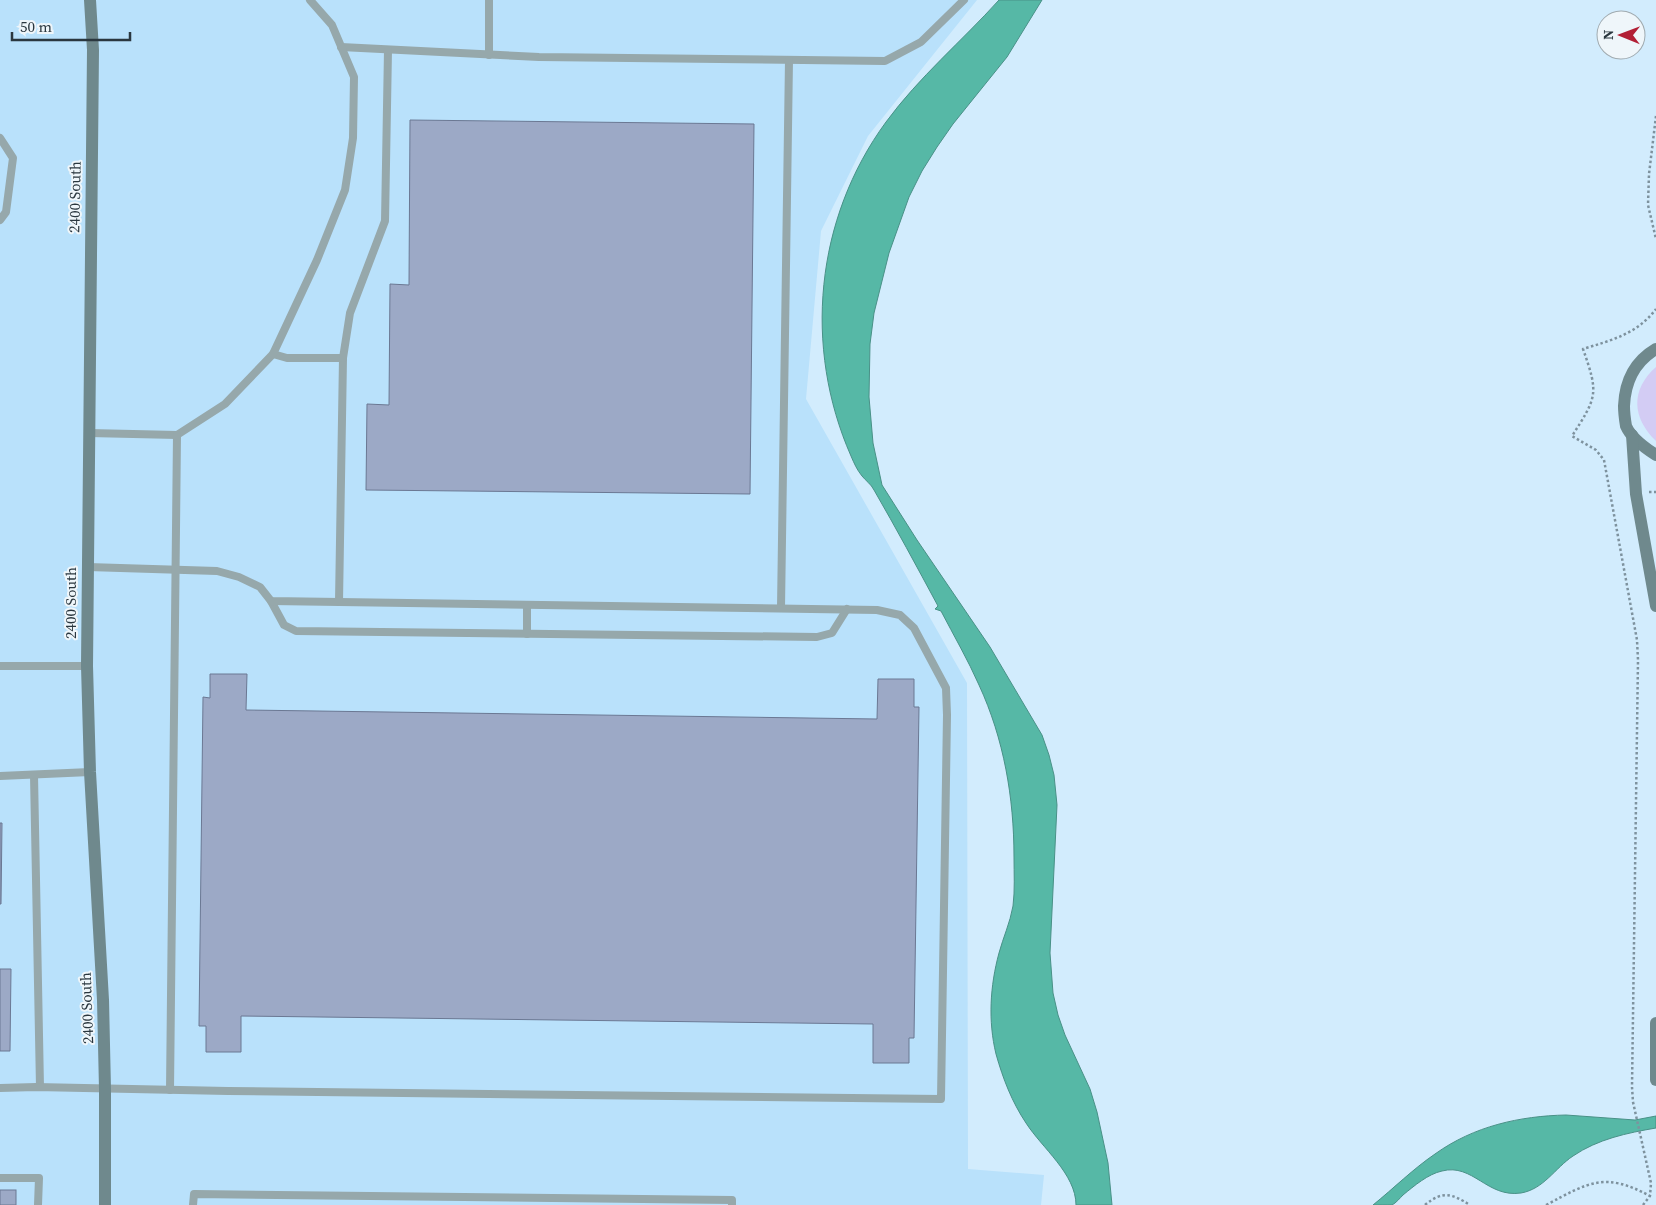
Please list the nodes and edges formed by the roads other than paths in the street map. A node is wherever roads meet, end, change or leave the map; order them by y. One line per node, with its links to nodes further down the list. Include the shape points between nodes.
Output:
1 (90, 0): 14 (street, 2400 South, via 93,50)
2 (310, 0): 5 (lane, via 332,26)
3 (489, 0): 7 (lane)
4 (964, 0): 8 (lane, via 921,42 885,61)
5 (341, 47): 6 (lane); 12 (lane, via 354,76 353,138 345,190)
6 (388, 50): 7 (lane); 13 (lane, via 385,221 350,313)
7 (489, 54): 8 (lane)
8 (789, 60): 24 (lane)
9 (0, 138): 10 (lane, via 13,158 6,212)
10 (0, 220)
11 (1655, 349): 16 (street, via 1640,360 1630,375 1625,392 1626,426)
12 (274, 354): 13 (lane, via 287,358); 15 (lane, via 225,404)
13 (343, 358): 21 (lane)
14 (89, 433): 15 (lane); 18 (street, 2400 South)
15 (177, 435): 19 (lane)
16 (1632, 435): 17 (street); 23 (street, via 1636,494)
17 (1656, 455)
18 (88, 567): 19 (lane); 28 (street, 2400 South)
19 (175, 569): 20 (lane, via 217,571 239,577 260,587); 37 (lane)
20 (271, 601): 21 (lane); 26 (lane, via 284,626 296,631)
21 (339, 602): 22 (lane)
22 (527, 605): 24 (lane); 26 (lane)
23 (1656, 606)
24 (781, 608): 25 (lane)
25 (847, 609): 26 (lane, via 832,633 817,637); 37 (lane, via 877,610 900,616 914,628 946,688 942,1099)
26 (527, 634)
27 (0, 666): 28 (lane)
28 (87, 666): 29 (street, 2400 South)
29 (90, 772): 30 (lane); 36 (street, 2400 South)
30 (34, 775): 31 (lane); 34 (lane)
31 (0, 776)
32 (1656, 1023): 33 (street)
33 (1656, 1080)
34 (40, 1087): 35 (lane); 36 (lane)
35 (0, 1088)
36 (106, 1089): 37 (lane); 40 (street, 2400 South)
37 (170, 1090)
38 (0, 1178): 39 (lane, via 39,1178)
39 (38, 1205)
40 (105, 1205)
41 (193, 1205): 42 (lane, via 194,1194 732,1200)
42 (732, 1205)

